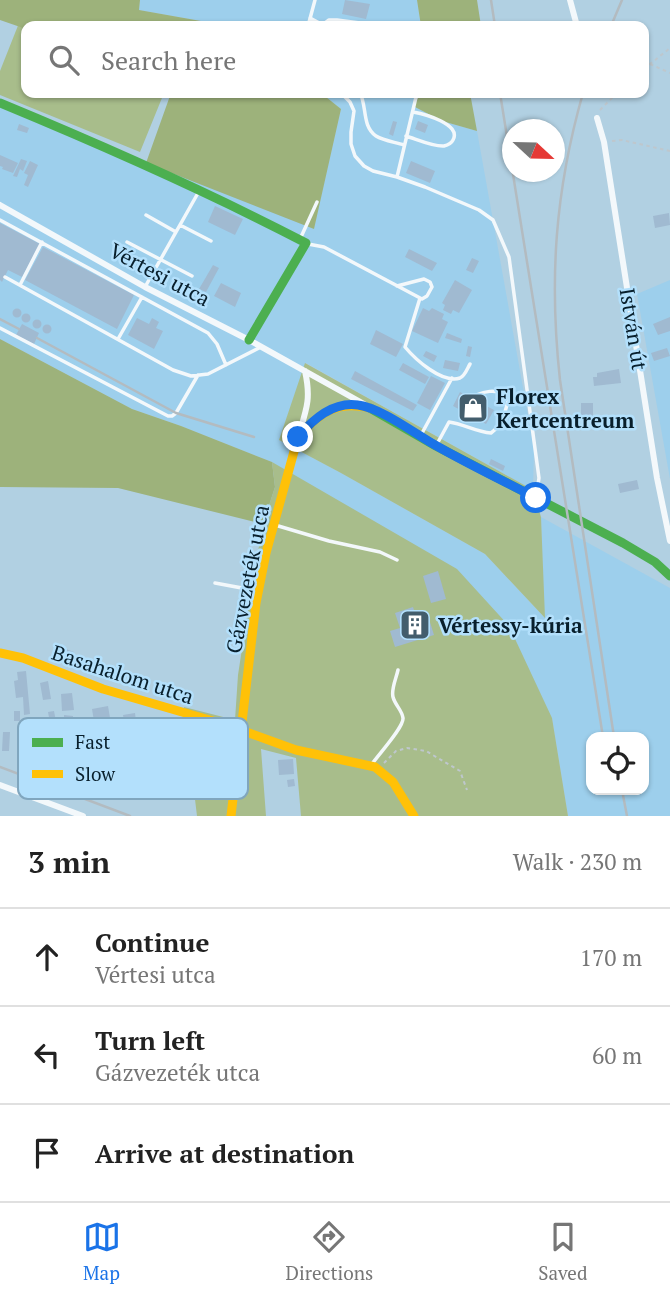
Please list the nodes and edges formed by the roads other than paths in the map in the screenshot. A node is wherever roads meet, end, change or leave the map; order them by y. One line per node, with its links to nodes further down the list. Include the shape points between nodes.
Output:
1 (315, 0): 3 (lane)
2 (570, 0): 6 (street)
3 (310, 18): 4 (lane); 5 (lane)
4 (309, 21)
5 (314, 21)
6 (576, 21)
7 (346, 98): 15 (lane, via 354,111 351,144 355,156 373,171)
8 (363, 98): 14 (lane, via 372,132)
9 (416, 98): 11 (lane)
10 (0, 103): 16 (street)
11 (413, 112): 13 (lane); 13 (lane, via 450,126 454,136 444,146)
12 (597, 118): 51 (street, István út)
13 (406, 136): 14 (lane)
14 (404, 145): 15 (lane)
15 (397, 177): 49 (lane, via 479,210 493,220 502,237 509,257 540,478)
16 (199, 191): 21 (lane); 24 (street)
17 (317, 202): 24 (lane)
18 (0, 205): 32 (street, Vértesi utca)
19 (146, 215): 22 (lane)
20 (0, 220): 25 (lane)
21 (180, 226): 22 (lane); 23 (lane)
22 (176, 232): 27 (lane)
23 (211, 241)
24 (303, 241): 31 (lane, via 324,247); 37 (street)
25 (42, 242): 30 (lane); 33 (lane)
26 (127, 242): 27 (lane)
27 (161, 259): 28 (lane); 32 (lane)
28 (192, 276)
29 (5, 277): 30 (lane)
30 (20, 285): 36 (lane)
31 (397, 286): 34 (lane); 34 (lane, via 428,280 430,292)
32 (145, 287): 37 (street, Vértesi utca)
33 (142, 296): 36 (lane); 40 (lane, via 208,333)
34 (420, 298): 43 (lane, via 405,347 430,369)
35 (0, 328): 42 (lane, via 168,416 176,413)
36 (118, 340): 42 (lane, via 173,370)
37 (249, 340): 38 (street, Vértesi utca)
38 (261, 347): 40 (lane); 41 (street, Vértesi utca)
39 (470, 364): 43 (lane, via 458,379)
40 (226, 365): 42 (lane)
41 (305, 371): 45 (street, Vértesi utca); 46 (street, via 309,388)
42 (198, 375)
43 (452, 378): 47 (lane)
44 (476, 395): 48 (lane, via 496,390 509,401 497,429 479,432 449,422)
45 (373, 409): 46 (street, Gázvezeték utca, via 346,405 331,409); 47 (street, Vértesi utca)
46 (298, 437): 50 (street, Gázvezeték utca)
47 (420, 437): 48 (street, Vértesi utca)
48 (436, 446): 49 (street, Vértesi utca)
49 (536, 498): 53 (street, Vértesi utca, via 623,543)
50 (273, 525): 52 (lane); 55 (street, Gázvezeték utca)
51 (670, 541)
52 (397, 559)
53 (670, 576)
54 (215, 583): 55 (lane)
55 (259, 592): 59 (street, Gázvezeték utca)
56 (0, 653): 58 (street, Basahalom utca)
57 (398, 670): 61 (lane, via 393,697 402,722)
58 (200, 718)
59 (242, 718)
60 (248, 733): 61 (street, Basahalom utca, via 296,750)
61 (375, 768): 66 (street, via 395,783)
62 (0, 785): 63 (street)
63 (18, 792)
64 (37, 799): 65 (street)
65 (83, 816)
66 (414, 816)

